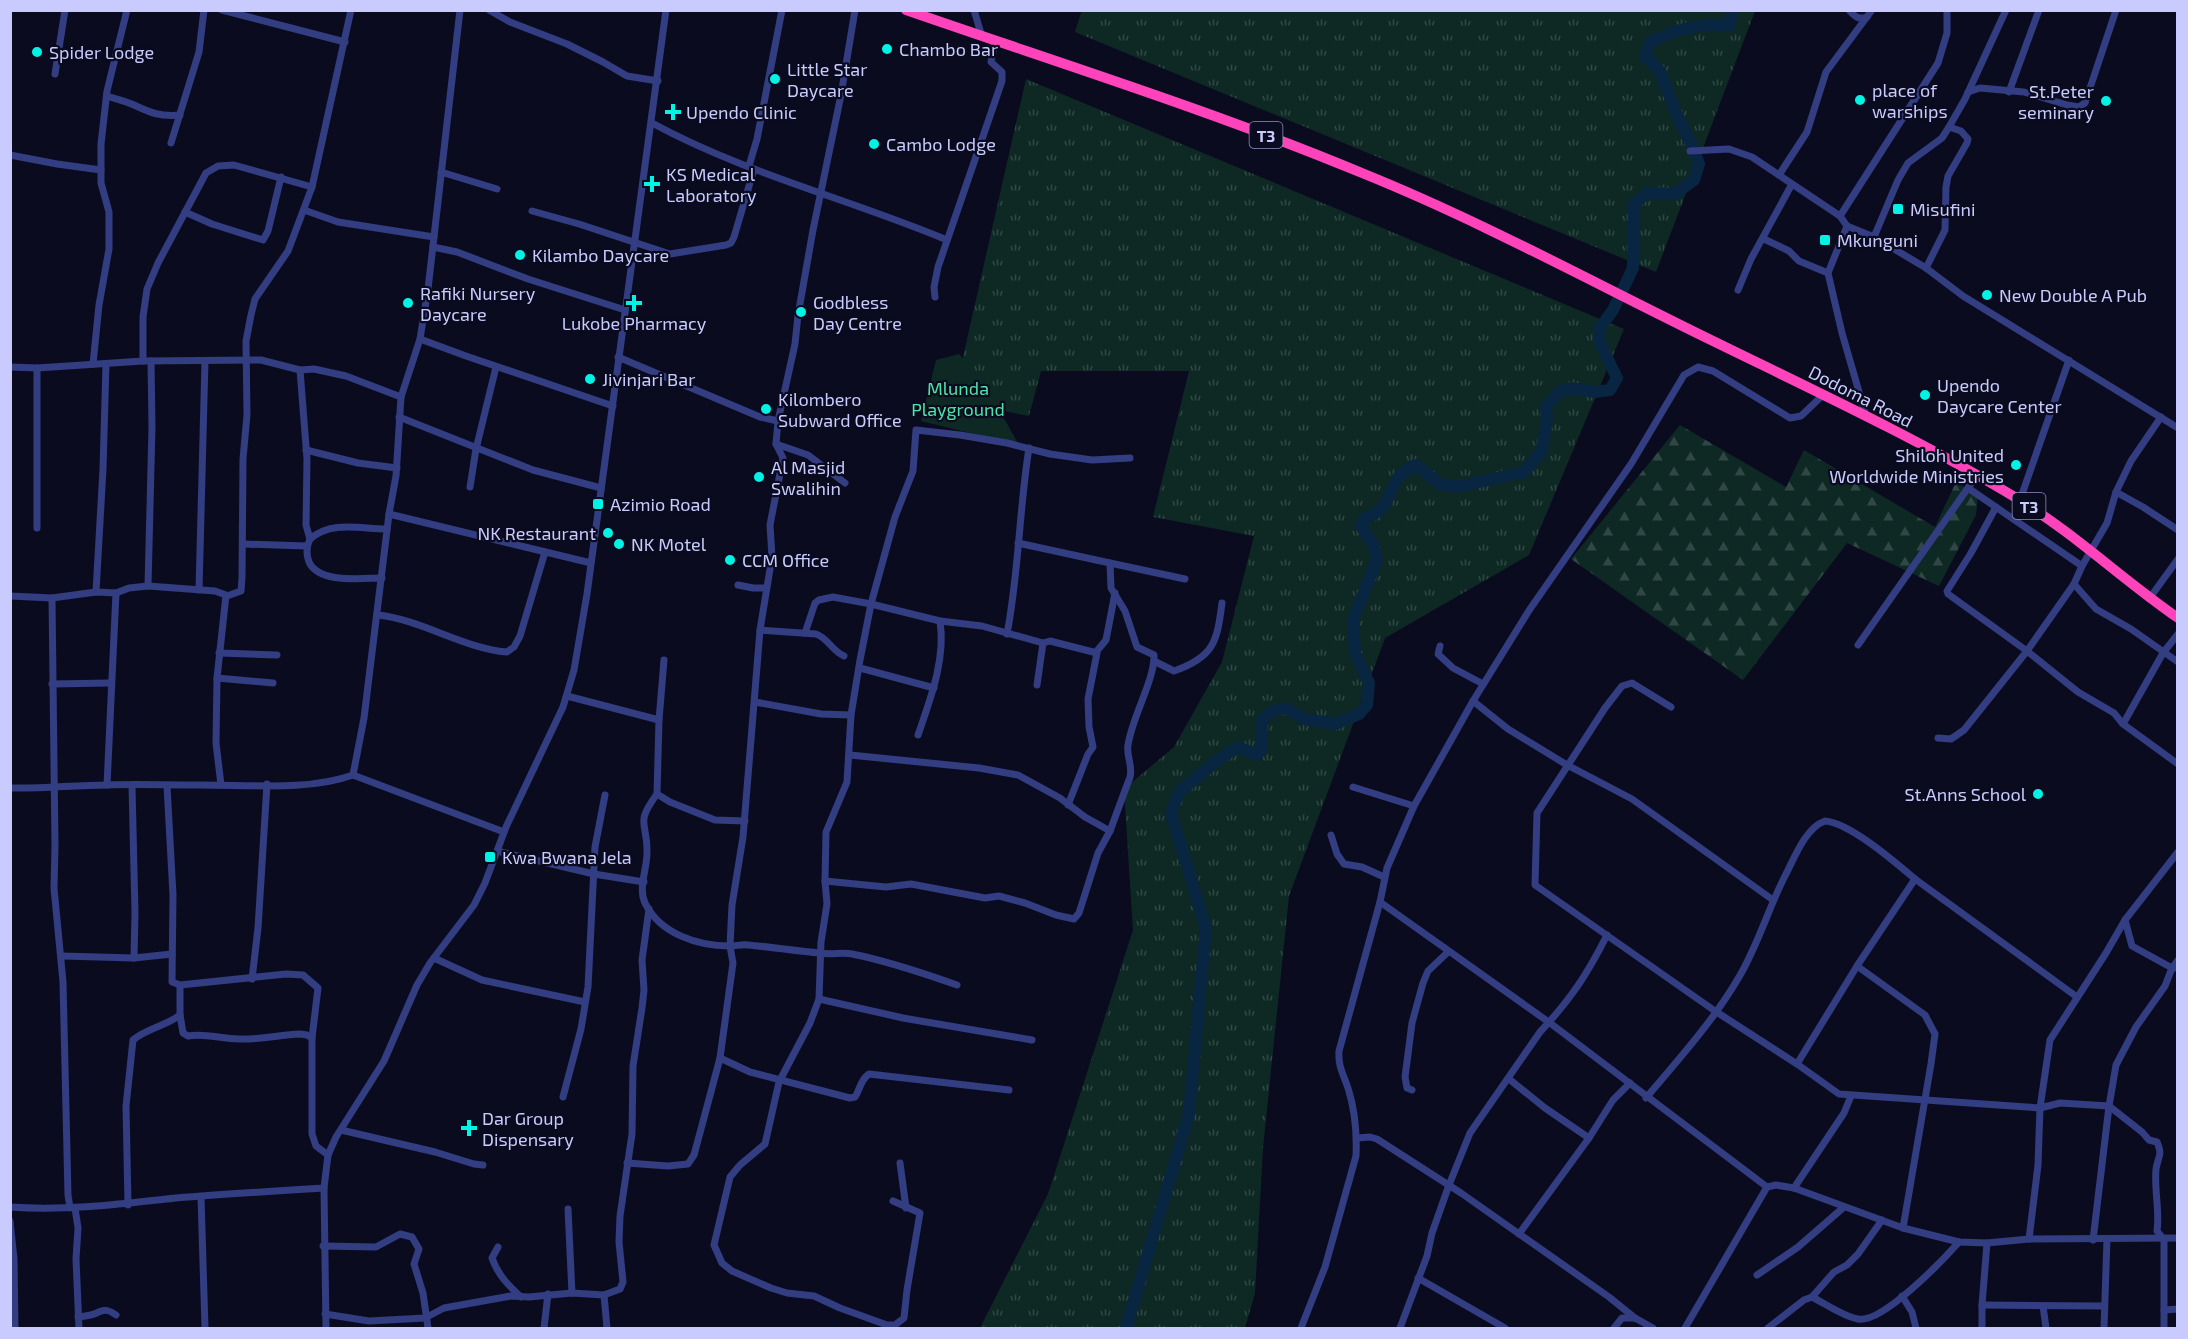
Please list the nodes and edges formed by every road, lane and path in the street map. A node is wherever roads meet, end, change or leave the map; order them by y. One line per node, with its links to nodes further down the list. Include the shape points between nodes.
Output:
1 (65, 10): 22 (street)
2 (126, 10): 26 (street)
3 (204, 10): 27 (street, via 200,52)
4 (222, 10): 21 (street)
5 (351, 10): 21 (street)
6 (460, 10): 35 (street)
7 (489, 10): 23 (street, via 627,76)
8 (666, 10): 23 (street)
9 (782, 10): 33 (street)
10 (855, 10): 41 (street)
11 (906, 10): 19 (highway, T3)
12 (974, 10): 19 (street)
13 (1849, 10): 18 (street, via 1861,19)
14 (1947, 10): 45 (street, via 1947,33 1938,63)
15 (2006, 10): 24 (street)
16 (2039, 10): 25 (street)
17 (2116, 10): 25 (street, via 2085,103 2079,107 2024,92)
18 (1870, 14): 36 (street, via 1826,72 1807,132)
19 (982, 36): 20 (highway, T3)
20 (995, 41): 50 (street, via 991,62 1002,72 1002,81); 70 (highway, Dodoma Road / T3, via 1354,169 1441,207)
21 (345, 42): 39 (street)
22 (55, 74)
23 (658, 81): 28 (street)
24 (1968, 92): 25 (street, via 1980,88); 29 (street)
25 (2009, 92)
26 (107, 96): 27 (street, via 155,115); 34 (street, via 100,144)
27 (180, 115): 30 (street)
28 (652, 123): 33 (street); 51 (street)
29 (1949, 128): 48 (street, via 1942,138 1908,163); 53 (street, via 1968,139 1948,176 1945,230)
30 (171, 143)
31 (1690, 150): 36 (street, via 1736,151)
32 (10, 155): 34 (street)
33 (751, 168): 41 (street); 51 (street, via 735,237 730,243 670,254)
34 (101, 170): 64 (street, via 109,212 109,249)
35 (441, 172): 40 (street); 47 (street)
36 (1779, 175): 38 (street)
37 (281, 177): 39 (street); 44 (street, via 234,165 218,166 206,173); 44 (street, via 265,239)
38 (1792, 184): 45 (street); 49 (street)
39 (312, 187): 42 (street)
40 (497, 189)
41 (821, 193): 50 (street); 76 (street)
42 (304, 210): 47 (street, via 338,222); 60 (street, via 288,251 253,307 246,340)
43 (532, 211): 51 (street)
44 (185, 212): 62 (street, via 147,289 143,317)
45 (1840, 216): 46 (street)
46 (1847, 225): 48 (street); 54 (street)
47 (434, 237): 52 (street)
48 (1874, 237): 53 (street)
49 (1764, 239): 54 (street, via 1789,251 1799,261); 55 (street)
50 (947, 240): 56 (street, via 938,267)
51 (635, 243): 57 (street)
52 (433, 247): 57 (street, via 458,252); 58 (street)
53 (1926, 268): 61 (street, via 1963,296)
54 (1828, 273): 73 (street)
55 (1738, 290)
56 (935, 297)
57 (625, 310): 59 (street)
58 (420, 339): 66 (street); 71 (street)
59 (618, 357): 72 (street); 76 (street)
60 (248, 359): 63 (street); 69 (street); 98 (street)
61 (2069, 360): 75 (street); 90 (street)
62 (147, 361): 63 (street); 65 (street); 109 (street, via 152,427)
63 (205, 361): 111 (street)
64 (93, 364): 65 (street); 68 (street)
65 (106, 364): 112 (street)
66 (496, 367): 72 (street); 80 (street)
67 (10, 368): 68 (street)
68 (37, 368): 93 (street)
69 (300, 370): 71 (street, via 346,376); 81 (street)
70 (1823, 395): 73 (highway, Dodoma Road / T3); 145 (street, via 1802,416 1790,418 1713,371 1698,367 1684,375 1631,464)
71 (401, 397): 74 (street)
72 (613, 406): 87 (street)
73 (1866, 416): 84 (highway, Dodoma Road / T3)
74 (399, 417): 80 (street); 83 (street)
75 (2161, 417): 77 (street); 89 (street, via 2131,461)
76 (778, 421): 78 (street)
77 (2178, 428)
78 (776, 444): 85 (street, via 808,455); 110 (street, via 783,458 771,513 772,557)
79 (1029, 448): 82 (street, via 1092,460); 97 (street); 120 (street, via 916,430 913,471 895,517)
80 (476, 449): 86 (street); 87 (street, via 533,470)
81 (306, 450): 83 (street); 96 (street)
82 (1130, 458)
83 (397, 468): 92 (street)
84 (1977, 476): 88 (street); 90 (highway, Dodoma Road / T3)
85 (845, 483)
86 (470, 487)
87 (601, 488): 102 (street)
88 (1968, 488): 91 (street); 129 (street)
89 (2116, 492): 95 (street); 99 (street, via 2108,522)
90 (2020, 500): 99 (highway, Dodoma Road / T3)
91 (1996, 507): 104 (street); 131 (street, via 1947,591)
92 (388, 514): 94 (street); 100 (street)
93 (38, 528)
94 (387, 529): 96 (street, via 341,526 322,530); 105 (street)
95 (2178, 530)
96 (308, 542): 98 (street); 105 (street, via 311,566 328,577)
97 (1018, 543): 103 (street); 126 (street)
98 (243, 544): 116 (street, via 241,591)
99 (2091, 551): 104 (street); 118 (highway, Dodoma Road / T3)
100 (544, 552): 102 (street); 121 (street, via 520,636 507,652)
101 (2178, 559): 118 (street)
102 (591, 563): 148 (street)
103 (1110, 563): 106 (street); 113 (street)
104 (2082, 566): 107 (street)
105 (382, 578): 121 (street)
106 (1185, 579)
107 (2074, 584): 131 (street); 134 (street, via 2096,609)
108 (738, 585): 110 (street)
109 (148, 586): 111 (street); 114 (street)
110 (766, 588): 124 (street)
111 (199, 590): 116 (street)
112 (96, 592): 114 (street); 117 (street)
113 (1114, 592): 132 (street, via 1108,634); 138 (street, via 1137,647 1154,655)
114 (116, 593): 142 (street)
115 (10, 596): 117 (street)
116 (227, 596): 133 (street)
117 (52, 598): 144 (street)
118 (2149, 599): 122 (highway, Dodoma Road / T3)
119 (1222, 603): 138 (street, via 1216,637 1200,659 1174,671)
120 (871, 604): 123 (street); 125 (street, via 833,597 819,600); 140 (street)
121 (378, 615): 160 (street)
122 (2178, 618)
123 (940, 621): 126 (street, via 982,626); 147 (street)
124 (760, 630): 125 (street); 150 (street)
125 (805, 633): 136 (street, via 822,636)
126 (1007, 634): 128 (street)
127 (2178, 634): 134 (street)
128 (1043, 643): 132 (street, via 1050,641); 146 (street)
129 (1858, 645)
130 (1440, 646): 145 (street, via 1438,654 1453,668)
131 (2028, 651): 154 (street, via 2078,692 2114,713); 156 (street, via 1964,730 1951,739)
132 (1096, 652): 171 (street, via 1088,699 1093,747)
133 (219, 653): 135 (street); 141 (street)
134 (2163, 653): 139 (street); 154 (street)
135 (278, 655)
136 (844, 657)
137 (664, 660): 153 (street)
138 (1154, 661): 174 (street, via 1128,747 1130,777)
139 (2178, 662)
140 (860, 668): 147 (street); 152 (street)
141 (217, 678): 143 (street); 163 (street, via 216,743)
142 (110, 683): 144 (street); 162 (street)
143 (273, 683)
144 (52, 684): 168 (street)
145 (1483, 684): 149 (street)
146 (1037, 685)
147 (934, 688): 155 (street)
148 (567, 696): 153 (street); 175 (street)
149 (1473, 701): 159 (street, via 1508,729); 172 (street)
150 (755, 702): 152 (street); 173 (street)
151 (1671, 707): 159 (street, via 1632,683 1622,686)
152 (851, 715): 157 (street)
153 (659, 720): 169 (street)
154 (2123, 724): 158 (street)
155 (918, 735)
156 (1938, 738)
157 (850, 756): 171 (street, via 1018,775); 182 (street, via 847,782 826,832)
158 (2178, 764)
159 (1567, 765): 184 (street, via 1632,799); 188 (street, via 1537,813 1535,885)
160 (352, 775): 161 (street, via 319,783); 175 (street)
161 (267, 784): 163 (street); 199 (street)
162 (107, 785): 164 (street); 168 (street)
163 (221, 785): 165 (street)
164 (132, 786): 165 (street); 194 (street)
165 (167, 786): 191 (street)
166 (1353, 787): 172 (street)
167 (10, 788): 168 (street)
168 (53, 789): 193 (street, via 54,888)
169 (657, 794): 173 (street, via 705,817); 183 (street, via 642,823 647,852)
170 (605, 795): 179 (street)
171 (1068, 805): 174 (street)
172 (1414, 806): 180 (street)
173 (745, 822): 189 (street)
174 (1110, 831): 182 (street, via 1074,919 999,896 985,898 911,884 886,887)
175 (504, 832): 177 (street)
176 (1331, 835): 180 (street, via 1344,864)
177 (497, 851): 179 (street); 195 (street, via 474,905)
178 (2178, 852): 187 (street)
179 (594, 874): 183 (street); 204 (street)
180 (1384, 877): 185 (street)
181 (1915, 879): 184 (street, via 1854,834 1824,821 1815,826 1799,849); 197 (street); 202 (street)
182 (825, 881): 192 (street)
183 (644, 882): 186 (street, via 644,902)
184 (1773, 900): 205 (street, via 1749,957)
185 (1380, 902): 190 (street); 224 (street, via 1339,1051 1338,1065 1354,1111)
186 (649, 909): 189 (street, via 680,937); 228 (street)
187 (2125, 920): 198 (street, via 2132,946); 202 (street)
188 (1607, 935): 205 (street); 207 (street, via 1579,987)
189 (730, 946): 192 (street, via 745,944); 210 (street, via 733,963)
190 (1448, 952): 207 (street); 216 (street, via 1428,971 1414,1013 1405,1077 1407,1088)
191 (172, 954): 194 (street); 201 (street, via 172,982)
192 (822, 954): 200 (street, via 850,954); 203 (street)
193 (62, 956): 194 (street); 241 (street, via 68,1195)
194 (134, 958)
195 (434, 958): 204 (street, via 482,980); 223 (street, via 417,985 384,1061)
196 (2178, 960): 198 (street)
197 (1857, 966): 211 (street); 220 (street, via 1928,1019 1935,1039)
198 (2175, 968): 221 (street, via 2116,1065)
199 (252, 979): 201 (street); 208 (street, via 299,974 317,986)
200 (957, 985)
201 (180, 986): 206 (street)
202 (2077, 997): 222 (street, via 2050,1040)
203 (819, 999): 209 (street); 212 (street)
204 (585, 1002): 218 (street)
205 (1715, 1011): 211 (street); 219 (street)
206 (180, 1015): 208 (street, via 183,1033 188,1036 236,1040 300,1034); 238 (street, via 133,1040 126,1106)
207 (1550, 1023): 213 (street); 214 (street)
208 (312, 1038): 226 (street, via 312,1134 316,1146)
209 (1032, 1040)
210 (720, 1058): 212 (street, via 750,1072); 228 (street, via 694,1155 688,1164)
211 (1797, 1064): 217 (street, via 1839,1094)
212 (780, 1079): 215 (street, via 850,1098 858,1094 868,1074); 242 (street, via 765,1144 730,1177 714,1245 722,1263 771,1288 814,1296 895,1325 904,1318 920,1219 919,1211)
213 (1509, 1079): 225 (street); 230 (street, via 1470,1133)
214 (1630, 1083): 219 (street); 225 (street, via 1613,1100)
215 (1009, 1090)
216 (1412, 1090)
217 (1851, 1096): 220 (street); 233 (street, via 1844,1113)
218 (563, 1097)
219 (1646, 1098): 231 (street)
220 (1925, 1101): 222 (street); 246 (street)
221 (2109, 1106): 222 (street, via 2060,1103); 251 (street); 252 (street, via 2149,1140 2157,1142 2161,1156 2156,1165 2157,1231)
222 (2040, 1108): 249 (street)
223 (341, 1130): 226 (street); 229 (street)
224 (1357, 1138): 230 (street, via 1377,1139); 282 (street, via 1356,1156 1330,1250)
225 (1589, 1138): 247 (street)
226 (327, 1155): 232 (street)
227 (900, 1162): 242 (street)
228 (627, 1163): 261 (street, via 619,1242 622,1286 617,1292)
229 (483, 1165)
230 (1449, 1185): 234 (street); 237 (street)
231 (1767, 1187): 233 (street); 287 (street)
232 (324, 1188): 235 (street); 255 (street)
233 (1794, 1188): 240 (street)
234 (1461, 1193): 237 (street); 247 (street)
235 (201, 1197): 238 (street); 277 (street)
236 (893, 1201): 242 (street)
237 (1442, 1204): 258 (street)
238 (128, 1205): 241 (street)
239 (10, 1207): 241 (street)
240 (1844, 1207): 244 (street); 257 (street, via 1798,1247)
241 (73, 1208): 272 (street, via 78,1228)
242 (906, 1208)
243 (568, 1209): 259 (street)
244 (1882, 1220): 246 (street); 264 (street, via 1858,1254 1834,1272)
245 (10, 1221): 275 (street)
246 (1903, 1228): 253 (street)
247 (1519, 1234): 274 (street)
248 (2178, 1238): 252 (street)
249 (2029, 1239): 251 (street); 254 (street)
250 (2107, 1239): 251 (street); 252 (street); 267 (street)
251 (2093, 1240)
252 (2164, 1240): 269 (street)
253 (1959, 1242): 254 (street); 262 (street)
254 (1987, 1243): 265 (street)
255 (323, 1245): 270 (street); 273 (street, via 365,1248 400,1234 412,1238 419,1249 414,1264 423,1293)
256 (498, 1247): 263 (street, via 492,1258 495,1268)
257 (1757, 1275)
258 (1418, 1278): 283 (street); 284 (street)
259 (572, 1293): 260 (street); 261 (street)
260 (548, 1294): 263 (street); 280 (street)
261 (604, 1294): 281 (street)
262 (1902, 1296): 264 (street, via 1871,1318 1858,1320); 289 (street)
263 (521, 1297): 273 (street, via 444,1308)
264 (1812, 1297): 288 (street)
265 (1982, 1305): 266 (street); 290 (street)
266 (2043, 1306): 267 (street); 291 (street)
267 (2104, 1306): 292 (street)
268 (2178, 1309): 269 (street)
269 (2164, 1310): 293 (street)
270 (325, 1314): 273 (street, via 369,1321); 278 (street)
271 (116, 1315): 272 (street, via 104,1309)
272 (78, 1317): 276 (street)
273 (425, 1318): 279 (street)
274 (1635, 1318): 285 (street, via 1622,1318); 286 (street)
275 (15, 1329)
276 (79, 1329)
277 (205, 1329)
278 (326, 1329)
279 (428, 1329)
280 (544, 1329)
281 (607, 1329)
282 (1301, 1329)
283 (1400, 1329)
284 (1505, 1329)
285 (1614, 1329)
286 (1653, 1329)
287 (1684, 1329)
288 (1768, 1329)
289 (1916, 1329)
290 (1982, 1329)
291 (2046, 1329)
292 (2104, 1329)
293 (2164, 1329)

